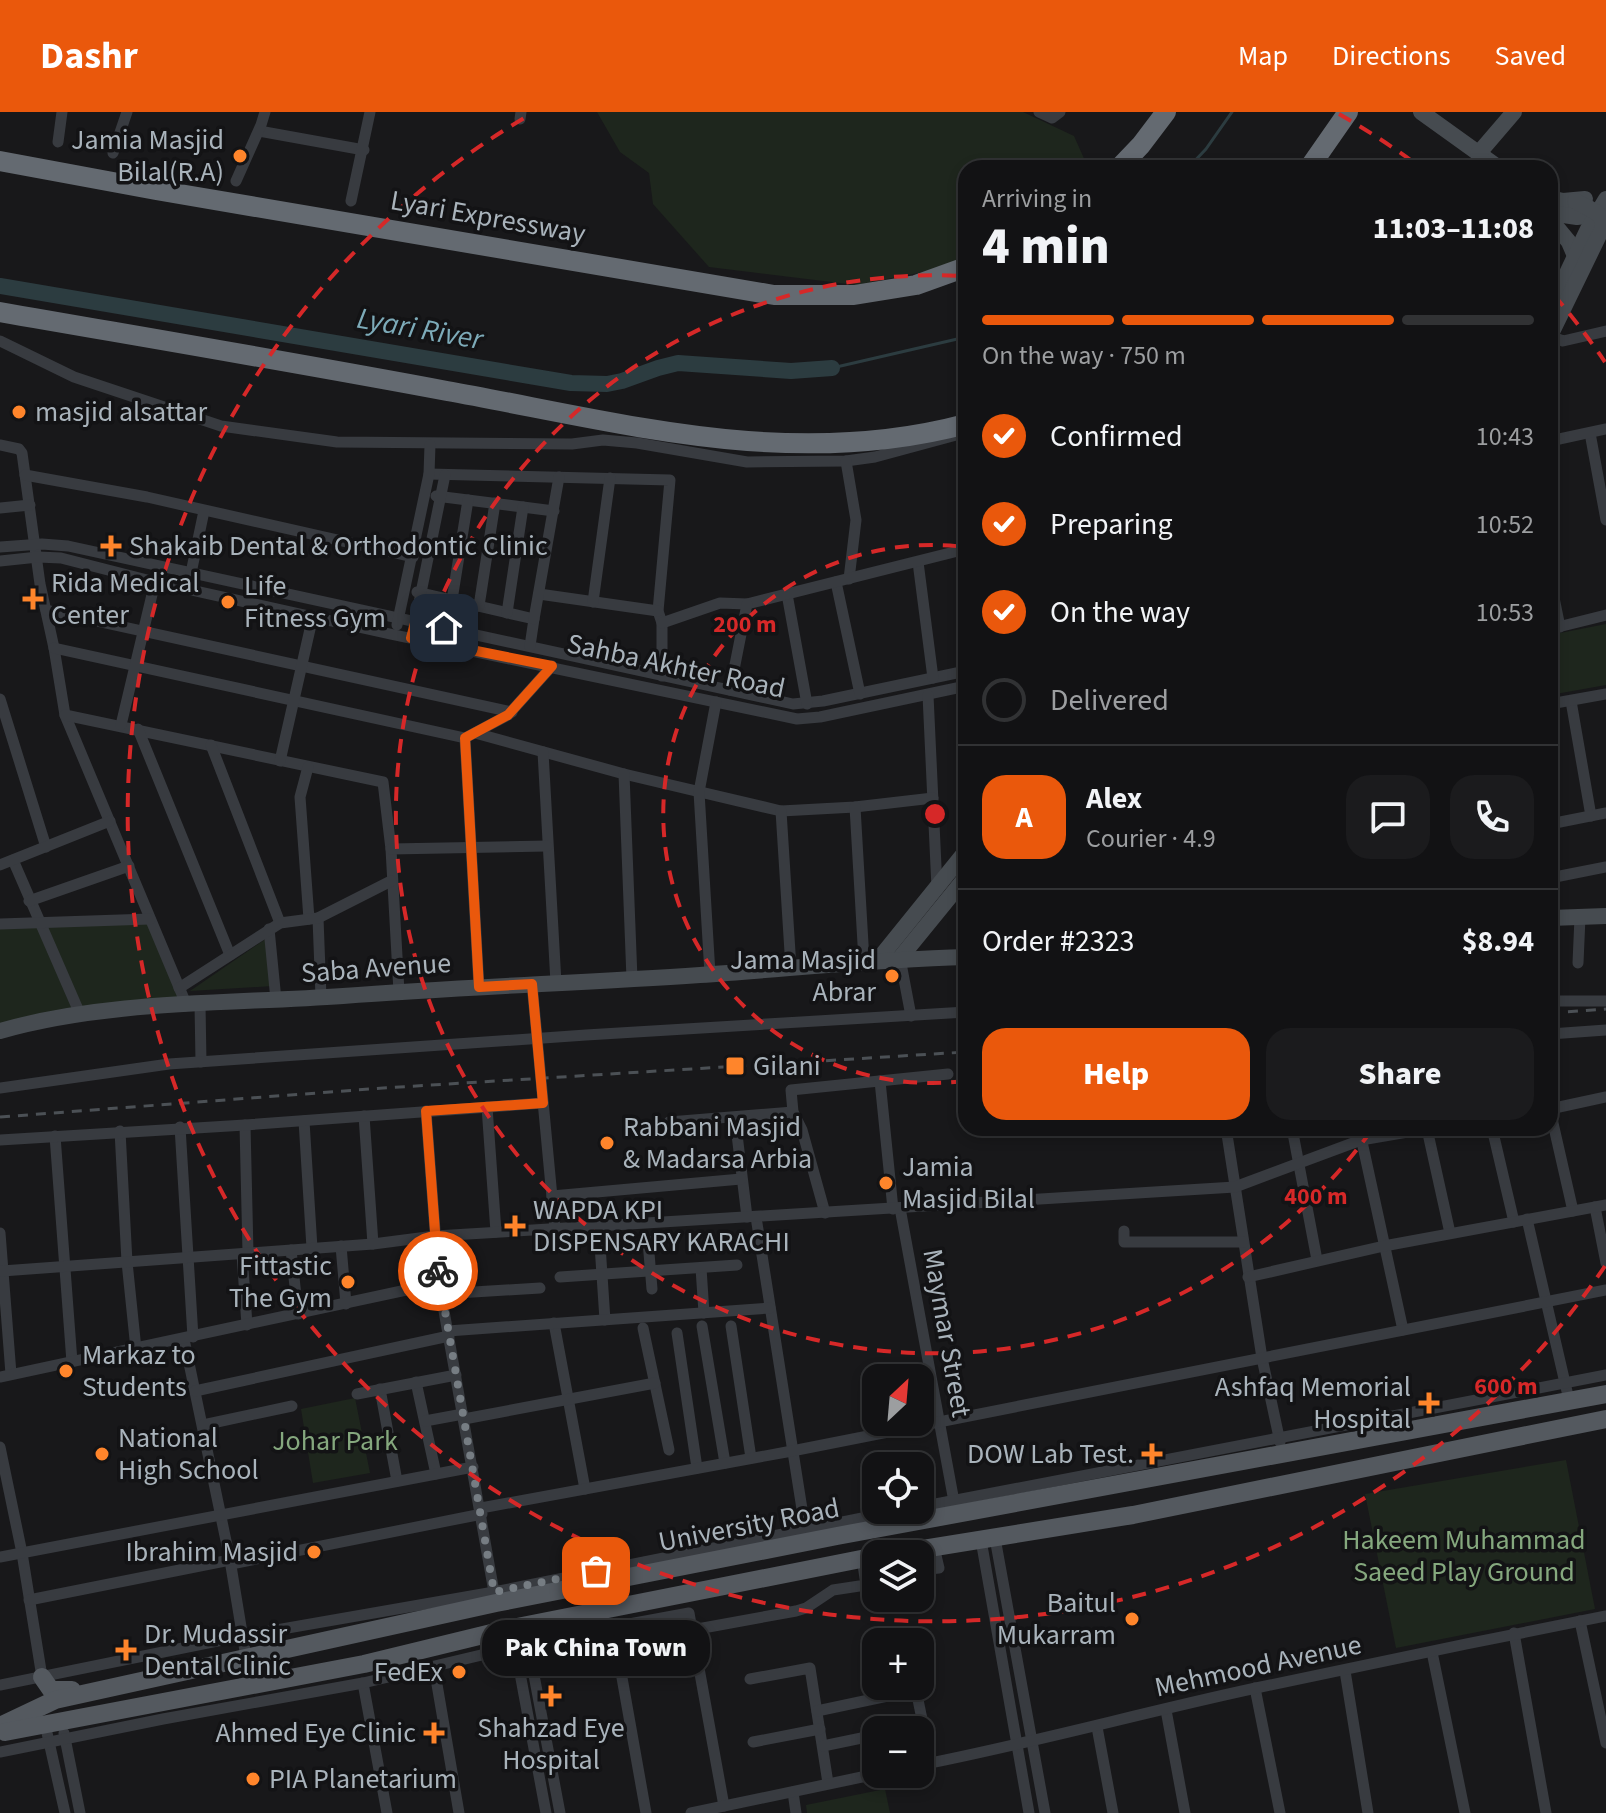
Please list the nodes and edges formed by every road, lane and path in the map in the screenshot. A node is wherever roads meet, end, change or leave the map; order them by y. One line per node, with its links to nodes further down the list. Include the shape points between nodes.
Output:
1 (62, 112): 14 (street)
2 (127, 112): 16 (street)
3 (265, 112): 13 (street)
4 (370, 112): 15 (street)
5 (1039, 112): 6 (street, via 1052,118)
6 (1060, 112)
7 (1166, 112): 17 (highway)
8 (1348, 112): 18 (highway)
9 (1358, 112): 19 (street)
10 (1408, 112): 20 (main road)
11 (1421, 112): 21 (main road)
12 (1514, 112): 22 (main road)
13 (259, 131): 15 (street); 24 (street)
14 (58, 142)
15 (364, 150): 26 (street)
16 (113, 153)
17 (1127, 160)
18 (1315, 160)
19 (1324, 160)
20 (1480, 160)
21 (1481, 160)
22 (1483, 160)
23 (0, 161): 31 (highway, Lyari Expressway, via 774,295 854,295 916,285)
24 (236, 181)
25 (1558, 199): 27 (main road)
26 (351, 201)
27 (1601, 208): 28 (main road, via 1577,217); 30 (main road); 34 (main road, via 1604,223 1598,241)
28 (1558, 216)
29 (1558, 227): 30 (main road)
30 (1575, 256): 32 (main road)
31 (958, 270)
32 (1558, 291)
33 (0, 312): 38 (highway, via 716,440 865,443)
34 (1558, 320)
35 (1606, 331): 36 (street)
36 (1558, 339)
37 (0, 341): 44 (street, via 74,377 221,426 337,442)
38 (958, 426)
39 (1606, 429): 40 (street)
40 (1590, 433): 42 (street); 60 (street)
41 (958, 435): 45 (street)
42 (1558, 439)
43 (0, 445): 47 (street, via 21,451)
44 (430, 445): 45 (street, via 603,440 747,462); 46 (street)
45 (846, 461): 68 (street, via 856,520)
46 (429, 474): 48 (street); 51 (street)
47 (25, 475): 55 (street); 58 (street)
48 (445, 475): 49 (street); 52 (street)
49 (559, 477): 50 (street); 59 (street)
50 (610, 478): 76 (street); 83 (street, via 670,480)
51 (425, 495): 52 (street); 64 (street)
52 (441, 496): 53 (street); 72 (street)
53 (468, 500): 54 (street); 75 (street)
54 (495, 503): 56 (street); 78 (street)
55 (30, 505): 57 (street); 62 (street)
56 (523, 507): 59 (street); 80 (street)
57 (0, 508)
58 (204, 511): 64 (street); 67 (street)
59 (554, 511): 73 (street)
60 (1606, 520)
61 (0, 547): 62 (street, Sahba Akhter Road)
62 (37, 551): 65 (street, Sahba Akhter Road); 67 (street, Sahba Akhter Road, via 68,546); 69 (street, Sahba Akhter Road); 79 (street)
63 (958, 551): 66 (street)
64 (413, 557): 71 (street)
65 (0, 561)
66 (918, 562): 68 (street); 98 (street)
67 (191, 573): 84 (street, Sahba Akhter Road)
68 (849, 579): 70 (street)
69 (155, 582): 82 (street, Sahba Akhter Road); 88 (street)
70 (836, 582): 74 (street); 101 (street)
71 (406, 590): 72 (street); 84 (street)
72 (420, 593): 75 (street); 86 (street)
73 (539, 594): 76 (street); 85 (street)
74 (787, 594): 77 (street); 109 (street)
75 (452, 600): 78 (street)
76 (593, 602): 83 (street)
77 (747, 604): 83 (street, via 720,603); 100 (street)
78 (479, 606): 80 (street)
79 (46, 610): 88 (street); 92 (street)
80 (507, 613): 85 (street)
81 (1606, 615): 87 (street)
82 (313, 616): 89 (street, Sahba Akhter Road); 95 (street)
83 (660, 617): 97 (street)
84 (399, 619): 86 (street, Sahba Akhter Road); 89 (street)
85 (534, 619): 91 (street)
86 (415, 623): 90 (street); 91 (street, Sahba Akhter Road)
87 (1558, 627)
88 (142, 633): 93 (street); 95 (street)
89 (395, 635): 90 (street, Sahba Akhter Road)
90 (411, 638): 94 (street, Sahba Akhter Road)
91 (530, 646): 97 (street, Sahba Akhter Road)
92 (54, 648): 93 (street); 111 (street)
93 (135, 666): 105 (street); 112 (street)
94 (552, 666): 107 (street, Sahba Akhter Road); 110 (street)
95 (300, 667): 105 (street); 110 (street)
96 (958, 673): 98 (street, Sahba Akhter Road)
97 (662, 676): 100 (street, Sahba Akhter Road)
98 (933, 678): 101 (street, Sahba Akhter Road)
99 (958, 688): 103 (street, Sahba Akhter Road)
100 (730, 690): 109 (street, Sahba Akhter Road)
101 (860, 694): 109 (street, Sahba Akhter Road)
102 (1606, 694): 106 (street)
103 (928, 695): 107 (street, Sahba Akhter Road, via 797,719); 121 (street)
104 (0, 699): 129 (street)
105 (293, 701): 114 (street); 117 (street)
106 (1571, 701): 108 (street); 125 (street)
107 (716, 702): 120 (street)
108 (1558, 703)
109 (807, 704)
110 (512, 712): 114 (street)
111 (65, 715): 112 (street); 126 (street)
112 (121, 725): 113 (street)
113 (138, 729): 115 (street); 150 (street)
114 (470, 735): 116 (street); 131 (street)
115 (211, 745): 117 (street); 149 (street)
116 (543, 752): 119 (street); 128 (street)
117 (280, 761): 118 (street)
118 (308, 767): 130 (street, via 383,782); 144 (street, via 300,797)
119 (624, 774): 120 (street); 157 (street)
120 (699, 792): 123 (street); 156 (street)
121 (933, 798): 122 (street); 140 (street)
122 (855, 807): 123 (street); 153 (street)
123 (781, 811): 155 (street)
124 (1606, 813): 125 (street)
125 (1591, 816): 127 (street)
126 (110, 821): 129 (street); 135 (street)
127 (1558, 822)
128 (547, 846): 131 (street); 158 (street)
129 (46, 847): 132 (street)
130 (391, 849): 131 (street); 138 (street)
131 (470, 849): 160 (street)
132 (13, 860): 134 (street); 141 (street)
133 (958, 861): 140 (main road)
134 (0, 865)
135 (129, 866): 141 (street); 146 (street)
136 (1606, 867): 137 (street)
137 (1558, 876)
138 (391, 881): 144 (street); 162 (street)
139 (958, 887): 152 (main road)
140 (937, 889): 153 (main road)
141 (29, 901): 147 (street)
142 (1604, 915): 143 (main road)
143 (1580, 917): 145 (main road); 154 (street)
144 (313, 918): 149 (street); 163 (street)
145 (1558, 918)
146 (150, 919): 147 (street); 161 (street)
147 (39, 923): 148 (street); 169 (street)
148 (0, 924)
149 (274, 926): 150 (street); 164 (street)
150 (230, 955): 161 (street)
151 (958, 957): 152 (main road, Saba Avenue)
152 (900, 958): 153 (main road, Saba Avenue); 170 (street)
153 (871, 960): 155 (main road, Saba Avenue)
154 (1578, 963)
155 (791, 968): 156 (main road, Saba Avenue)
156 (710, 974): 157 (main road, Saba Avenue)
157 (632, 979): 158 (main road, Saba Avenue)
158 (556, 983): 159 (main road, Saba Avenue)
159 (532, 984): 160 (main road, Saba Avenue); 174 (street)
160 (479, 987): 162 (main road, Saba Avenue)
161 (179, 988): 167 (street)
162 (399, 992): 163 (main road, Saba Avenue)
163 (321, 997): 164 (main road, Saba Avenue)
164 (276, 1000): 167 (main road, Saba Avenue)
165 (1558, 1001): 166 (street)
166 (1606, 1001)
167 (192, 1005): 169 (main road, Saba Avenue); 175 (street)
168 (958, 1013): 170 (street)
169 (80, 1014): 172 (main road, Saba Avenue)
170 (911, 1016): 174 (street)
171 (1606, 1030): 173 (street)
172 (0, 1031)
173 (1558, 1033)
174 (537, 1039): 175 (street); 180 (street)
175 (201, 1062): 178 (street)
176 (948, 1074): 177 (street)
177 (880, 1081): 184 (street, via 791,1090); 206 (street, Maymar Street)
178 (0, 1088)
179 (1606, 1097): 182 (street)
180 (543, 1103): 181 (street); 204 (street)
181 (487, 1107): 183 (street); 214 (street)
182 (1558, 1107)
183 (426, 1111): 185 (street); 217 (street)
184 (793, 1112): 186 (street); 208 (street)
185 (364, 1116): 187 (street); 220 (street)
186 (735, 1118): 188 (street); 202 (street)
187 (304, 1121): 189 (street); 224 (street)
188 (669, 1122)
189 (245, 1125): 190 (street); 226 (street)
190 (180, 1127): 191 (street); 227 (street)
191 (120, 1131): 192 (street); 229 (street)
192 (55, 1136): 200 (street); 232 (street)
193 (1227, 1136): 203 (street)
194 (1293, 1136): 201 (street)
195 (1356, 1136): 201 (street)
196 (1360, 1136): 223 (street)
197 (1431, 1136): 216 (street)
198 (1494, 1136): 211 (street)
199 (1556, 1136): 207 (street)
200 (0, 1140)
201 (1298, 1164): 203 (street); 228 (street)
202 (741, 1179): 204 (street); 209 (street)
203 (1235, 1187): 206 (street); 219 (street)
204 (552, 1196): 212 (street)
205 (1601, 1206): 207 (street); 230 (street)
206 (897, 1209): 208 (street); 276 (street, Maymar Street)
207 (1573, 1211): 210 (street)
208 (825, 1213): 209 (street)
209 (752, 1217): 212 (street); 245 (street)
210 (1527, 1219): 211 (street); 243 (street)
211 (1514, 1222): 216 (street)
212 (555, 1229): 214 (street)
213 (1124, 1231): 219 (street, via 1124,1242)
214 (496, 1232): 217 (street)
215 (0, 1233): 234 (street)
216 (1450, 1233): 223 (street)
217 (435, 1236): 220 (street); 240 (street)
218 (648, 1241): 235 (street)
219 (1243, 1242): 238 (street)
220 (373, 1244): 222 (street)
221 (600, 1245): 236 (street)
222 (341, 1246): 224 (street); 244 (street)
223 (1384, 1246): 228 (street); 254 (street)
224 (312, 1248): 225 (street)
225 (291, 1250): 226 (street); 247 (street)
226 (245, 1253): 227 (street); 250 (street)
227 (188, 1257): 229 (street); 257 (street)
228 (1317, 1260): 238 (street)
229 (127, 1262): 232 (street); 258 (street)
230 (1606, 1263)
231 (737, 1265): 233 (street)
232 (64, 1266): 234 (street); 260 (street)
233 (701, 1268): 235 (street); 246 (street)
234 (2, 1271): 261 (street)
235 (651, 1271): 236 (street); 241 (street)
236 (602, 1274): 237 (street); 248 (street)
237 (560, 1277)
238 (1248, 1277): 259 (street)
239 (540, 1288): 240 (street)
240 (440, 1289): 244 (street); 256 (street)
241 (652, 1289)
242 (1606, 1290): 243 (street)
243 (1548, 1302): 254 (street); 268 (street)
244 (346, 1304): 247 (street)
245 (770, 1308): 246 (street); 281 (street)
246 (704, 1313): 248 (street)
247 (298, 1314): 250 (street)
248 (605, 1320): 249 (street)
249 (554, 1323): 256 (street); 271 (street)
250 (247, 1325): 257 (street)
251 (702, 1326): 283 (street)
252 (731, 1326): 282 (street)
253 (643, 1328): 265 (street)
254 (1403, 1330): 259 (street)
255 (677, 1333): 285 (street)
256 (448, 1334): 262 (street); 267 (street)
257 (189, 1338): 258 (street); 267 (street)
258 (136, 1349): 260 (street)
259 (1262, 1358): 276 (street); 278 (street)
260 (72, 1362): 261 (street)
261 (5, 1375)
262 (456, 1375): 264 (street); 273 (street)
263 (1606, 1375): 268 (street)
264 (416, 1382): 266 (street); 275 (street)
265 (655, 1383): 271 (street); 280 (street)
266 (380, 1389): 269 (street); 287 (street)
267 (195, 1391): 277 (street)
268 (1567, 1392): 270 (main road, University Road); 278 (main road, University Road)
269 (357, 1394)
270 (1606, 1394)
271 (568, 1399): 273 (street); 288 (street)
272 (292, 1406): 277 (street)
273 (464, 1416): 275 (street); 284 (street)
274 (1606, 1419): 296 (main road, via 1133,1515)
275 (425, 1421): 286 (street)
276 (938, 1421): 281 (street); 291 (street, Maymar Street)
277 (203, 1425): 292 (street)
278 (1280, 1446): 291 (main road, University Road)
279 (0, 1447): 299 (street)
280 (669, 1450)
281 (792, 1451): 282 (street); 294 (street)
282 (751, 1458): 283 (street)
283 (725, 1463): 285 (street)
284 (473, 1467): 286 (street); 290 (street)
285 (697, 1468): 288 (street)
286 (436, 1474): 287 (street)
287 (397, 1481): 292 (street)
288 (585, 1489): 290 (street)
289 (934, 1509): 291 (street)
290 (481, 1511): 302 (street); 305 (street)
291 (954, 1511): 295 (main road, University Road); 296 (main road, via 961,1527); 297 (main road)
292 (221, 1515): 299 (street); 302 (street)
293 (862, 1522): 295 (street)
294 (805, 1528): 295 (street); 305 (street)
295 (836, 1529): 308 (main road, University Road)
296 (982, 1540): 297 (main road); 339 (street); 342 (street)
297 (941, 1546): 298 (main road); 303 (street, via 939,1568)
298 (934, 1547)
299 (22, 1553): 300 (street); 307 (street)
300 (0, 1557)
301 (862, 1558): 306 (main road, University Road)
302 (230, 1562): 307 (street); 315 (street)
303 (934, 1569)
304 (862, 1586): 313 (street, via 833,1590 796,1611)
305 (494, 1592): 308 (street)
306 (659, 1598): 310 (street); 316 (main road, University Road)
307 (29, 1600): 321 (street)
308 (468, 1603): 315 (street); 318 (main road, University Road)
309 (1606, 1616): 311 (street, Mehmood Avenue)
310 (662, 1618): 312 (street); 313 (street, via 689,1613)
311 (1580, 1621): 314 (street, Mehmood Avenue); 341 (street)
312 (613, 1627): 316 (street); 356 (street)
313 (692, 1630): 349 (street)
314 (1514, 1633): 317 (street, Mehmood Avenue); 366 (street)
315 (242, 1636): 318 (street); 321 (street)
316 (520, 1636): 319 (street); 325 (main road, University Road, via 364,1664); 354 (street); 355 (street)
317 (1432, 1652): 320 (street, Mehmood Avenue); 365 (street)
318 (246, 1657): 326 (main road, University Road)
319 (434, 1667): 323 (street); 353 (street)
320 (1345, 1671): 327 (street, Mehmood Avenue); 364 (street)
321 (42, 1677): 324 (street); 326 (main road, via 51,1690)
322 (750, 1679): 330 (street, via 810,1668)
323 (363, 1683): 325 (street); 352 (street)
324 (0, 1685)
325 (302, 1685): 328 (main road, University Road)
326 (116, 1686): 332 (main road, University Road, via 55,1700)
327 (1255, 1688): 329 (street, Mehmood Avenue); 363 (street)
328 (236, 1697): 334 (main road, University Road); 338 (street)
329 (1166, 1710): 333 (street, Mehmood Avenue); 362 (street)
330 (817, 1711): 331 (street, via 916,1690); 335 (street)
331 (921, 1716)
332 (0, 1726)
333 (1097, 1727): 339 (street, Mehmood Avenue); 361 (street)
334 (52, 1729): 336 (main road, University Road); 338 (street); 338 (street); 344 (street); 350 (street)
335 (820, 1729): 340 (street); 343 (street)
336 (0, 1732)
337 (862, 1738): 343 (street)
338 (66, 1739): 351 (street)
339 (1032, 1741): 342 (street, Mehmood Avenue); 360 (street)
340 (753, 1742)
341 (1606, 1743)
342 (1017, 1745): 345 (street, Mehmood Avenue); 359 (street)
343 (823, 1746): 347 (street)
344 (0, 1752)
345 (934, 1762)
346 (862, 1777): 347 (street)
347 (828, 1783): 348 (street)
348 (793, 1792): 349 (street); 358 (street)
349 (724, 1806): 357 (street)
350 (65, 1813)
351 (80, 1813)
352 (387, 1813)
353 (459, 1813)
354 (546, 1813)
355 (560, 1813)
356 (646, 1813)
357 (691, 1813)
358 (796, 1813)
359 (1029, 1813)
360 (1045, 1813)
361 (1113, 1813)
362 (1185, 1813)
363 (1280, 1813)
364 (1368, 1813)
365 (1465, 1813)
366 (1546, 1813)

